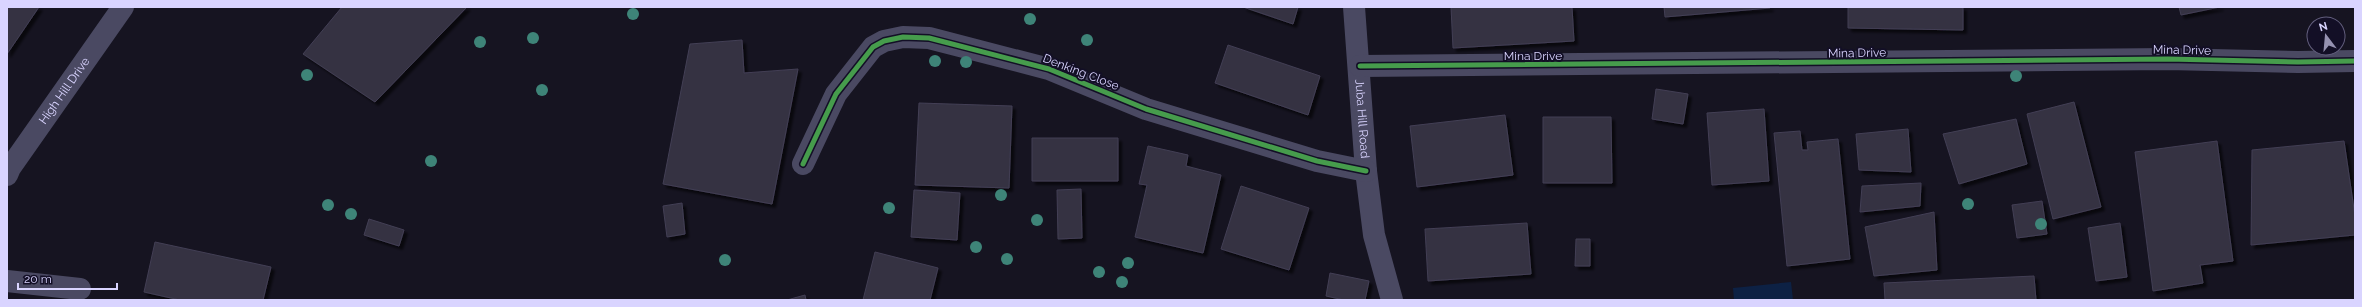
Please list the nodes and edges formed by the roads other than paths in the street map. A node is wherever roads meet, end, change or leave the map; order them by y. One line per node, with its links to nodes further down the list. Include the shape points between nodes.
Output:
1 (123, 7): 7 (street, High Hill Drive)
2 (1354, 7): 4 (street, Juba Hill Road)
3 (2355, 61): 4 (street, Mina Drive, via 2168,59)
4 (1360, 66): 6 (street, Juba Hill Road)
5 (803, 164): 6 (street, Denking Close, via 836,94 873,47 884,41 903,37 929,38 1049,69 1146,109 1317,162)
6 (1366, 171): 10 (street, Juba Hill Road, via 1374,236)
7 (7, 175)
8 (7, 281): 9 (street)
9 (80, 289)
10 (1392, 300)

